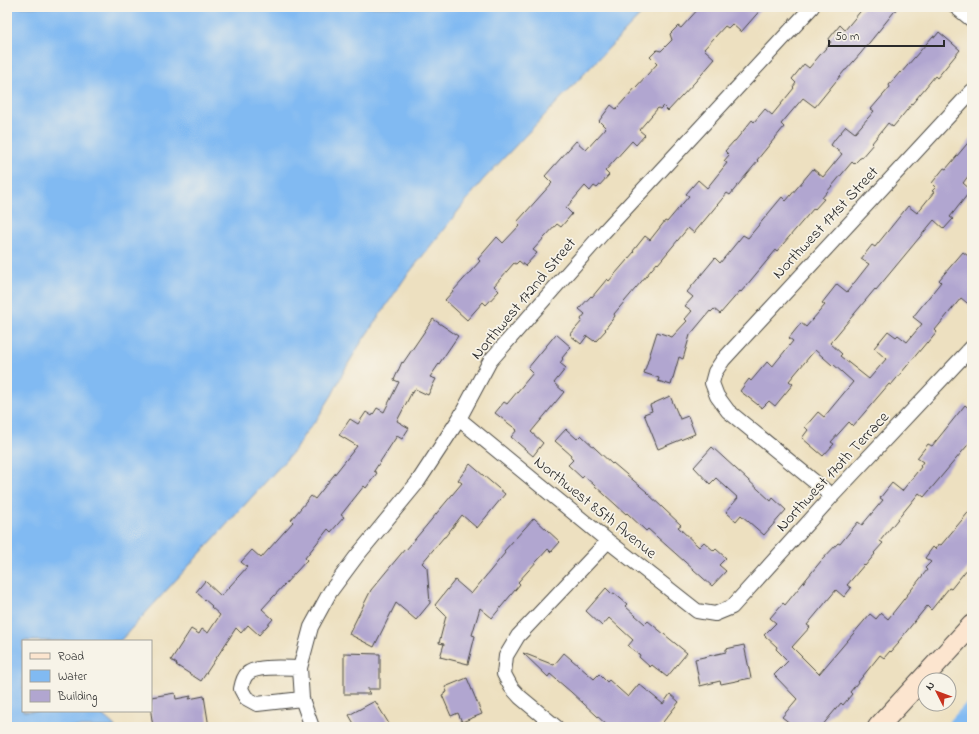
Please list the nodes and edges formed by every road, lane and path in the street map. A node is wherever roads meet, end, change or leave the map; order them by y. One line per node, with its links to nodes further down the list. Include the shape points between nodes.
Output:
1 (812, 7): 6 (street, Northwest 172nd Street, via 602,234 490,361)
2 (956, 7): 3 (street)
3 (972, 20)
4 (972, 91): 7 (street, Northwest 171st Street, via 723,360 715,372 712,383 717,396 728,411)
5 (972, 347): 7 (street, Northwest 170th Terrace)
6 (459, 419): 8 (street, Northwest 85th Avenue); 11 (street, Northwest 172nd Street, via 417,483 330,592 312,627)
7 (832, 496): 9 (street, Northwest 170th Terrace, via 732,607)
8 (608, 541): 9 (street, Northwest 85th Avenue, via 696,611); 14 (street, via 518,636 506,656 504,674 511,687)
9 (715, 614)
10 (972, 625): 15 (street)
11 (300, 668): 12 (street); 12 (street, via 253,670 247,675 241,689 246,698 257,704)
12 (302, 699): 13 (street)
13 (312, 727)
14 (556, 727)
15 (878, 727)

